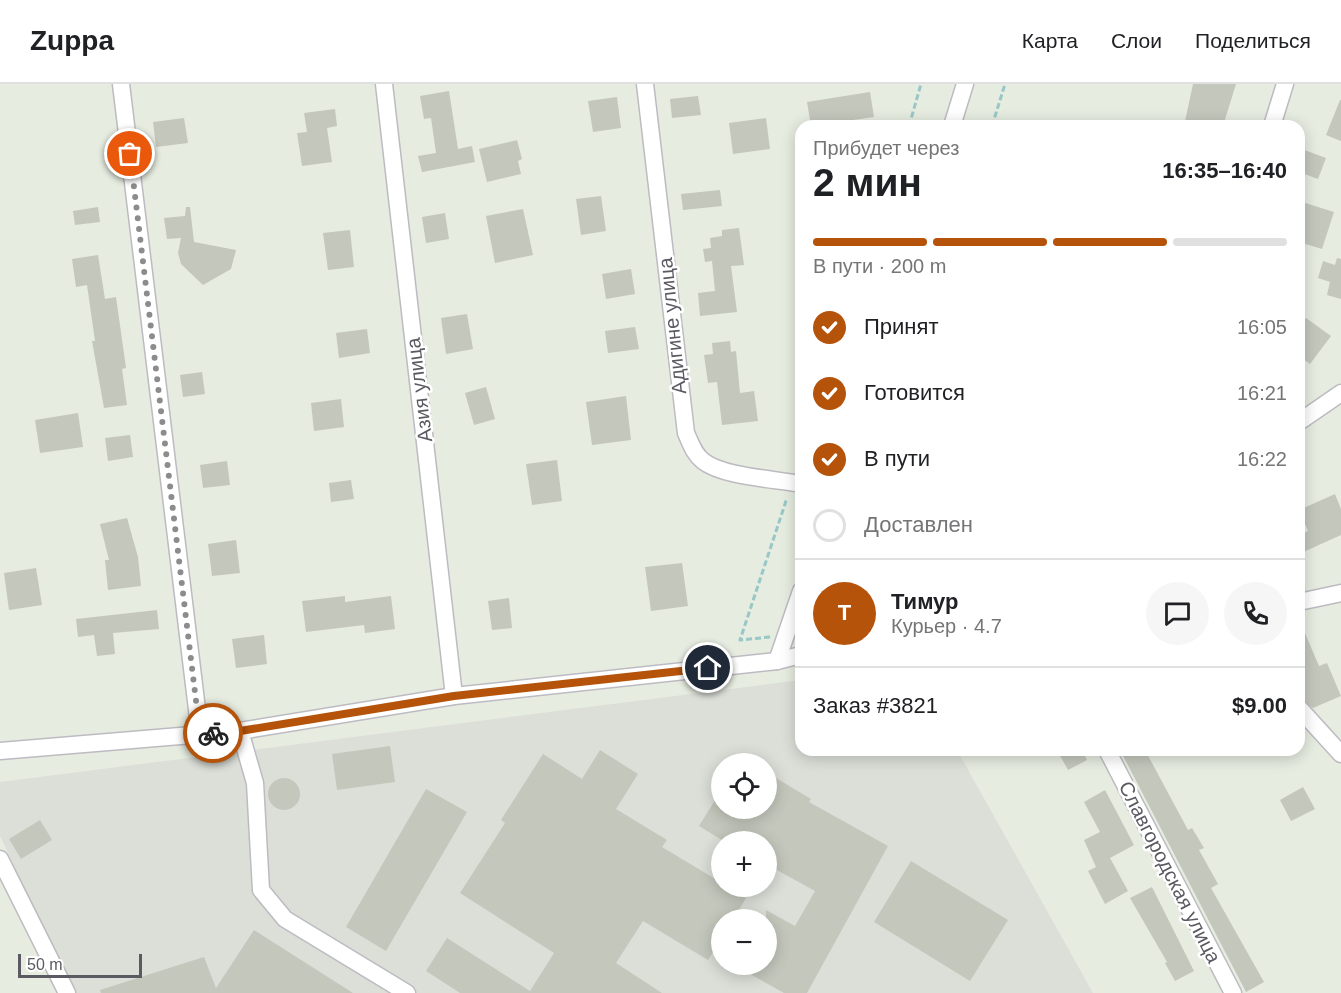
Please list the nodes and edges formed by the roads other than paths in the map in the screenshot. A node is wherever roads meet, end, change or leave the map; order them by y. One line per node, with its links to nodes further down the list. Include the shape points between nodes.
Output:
1 (122, 84): 19 (street)
2 (384, 84): 16 (street, Азия улица)
3 (645, 84): 10 (street, Адигине улица, via 686,433 694,452 718,469)
4 (965, 84): 6 (street)
5 (1285, 84): 7 (street)
6 (954, 120)
7 (1274, 120)
8 (1341, 393): 9 (street)
9 (1305, 418)
10 (795, 483)
11 (1341, 593): 12 (street)
12 (1305, 601)
13 (795, 608): 15 (street)
14 (795, 656): 15 (street)
15 (777, 661): 16 (street)
16 (454, 696): 18 (street)
17 (1305, 715): 21 (street)
18 (240, 731): 19 (street); 25 (street, via 255,783 261,890 285,919)
19 (200, 734): 20 (street)
20 (0, 751)
21 (1341, 754)
22 (1110, 756): 26 (street, Славгородская улица)
23 (0, 859): 24 (street)
24 (67, 993)
25 (407, 993)
26 (1233, 993)

